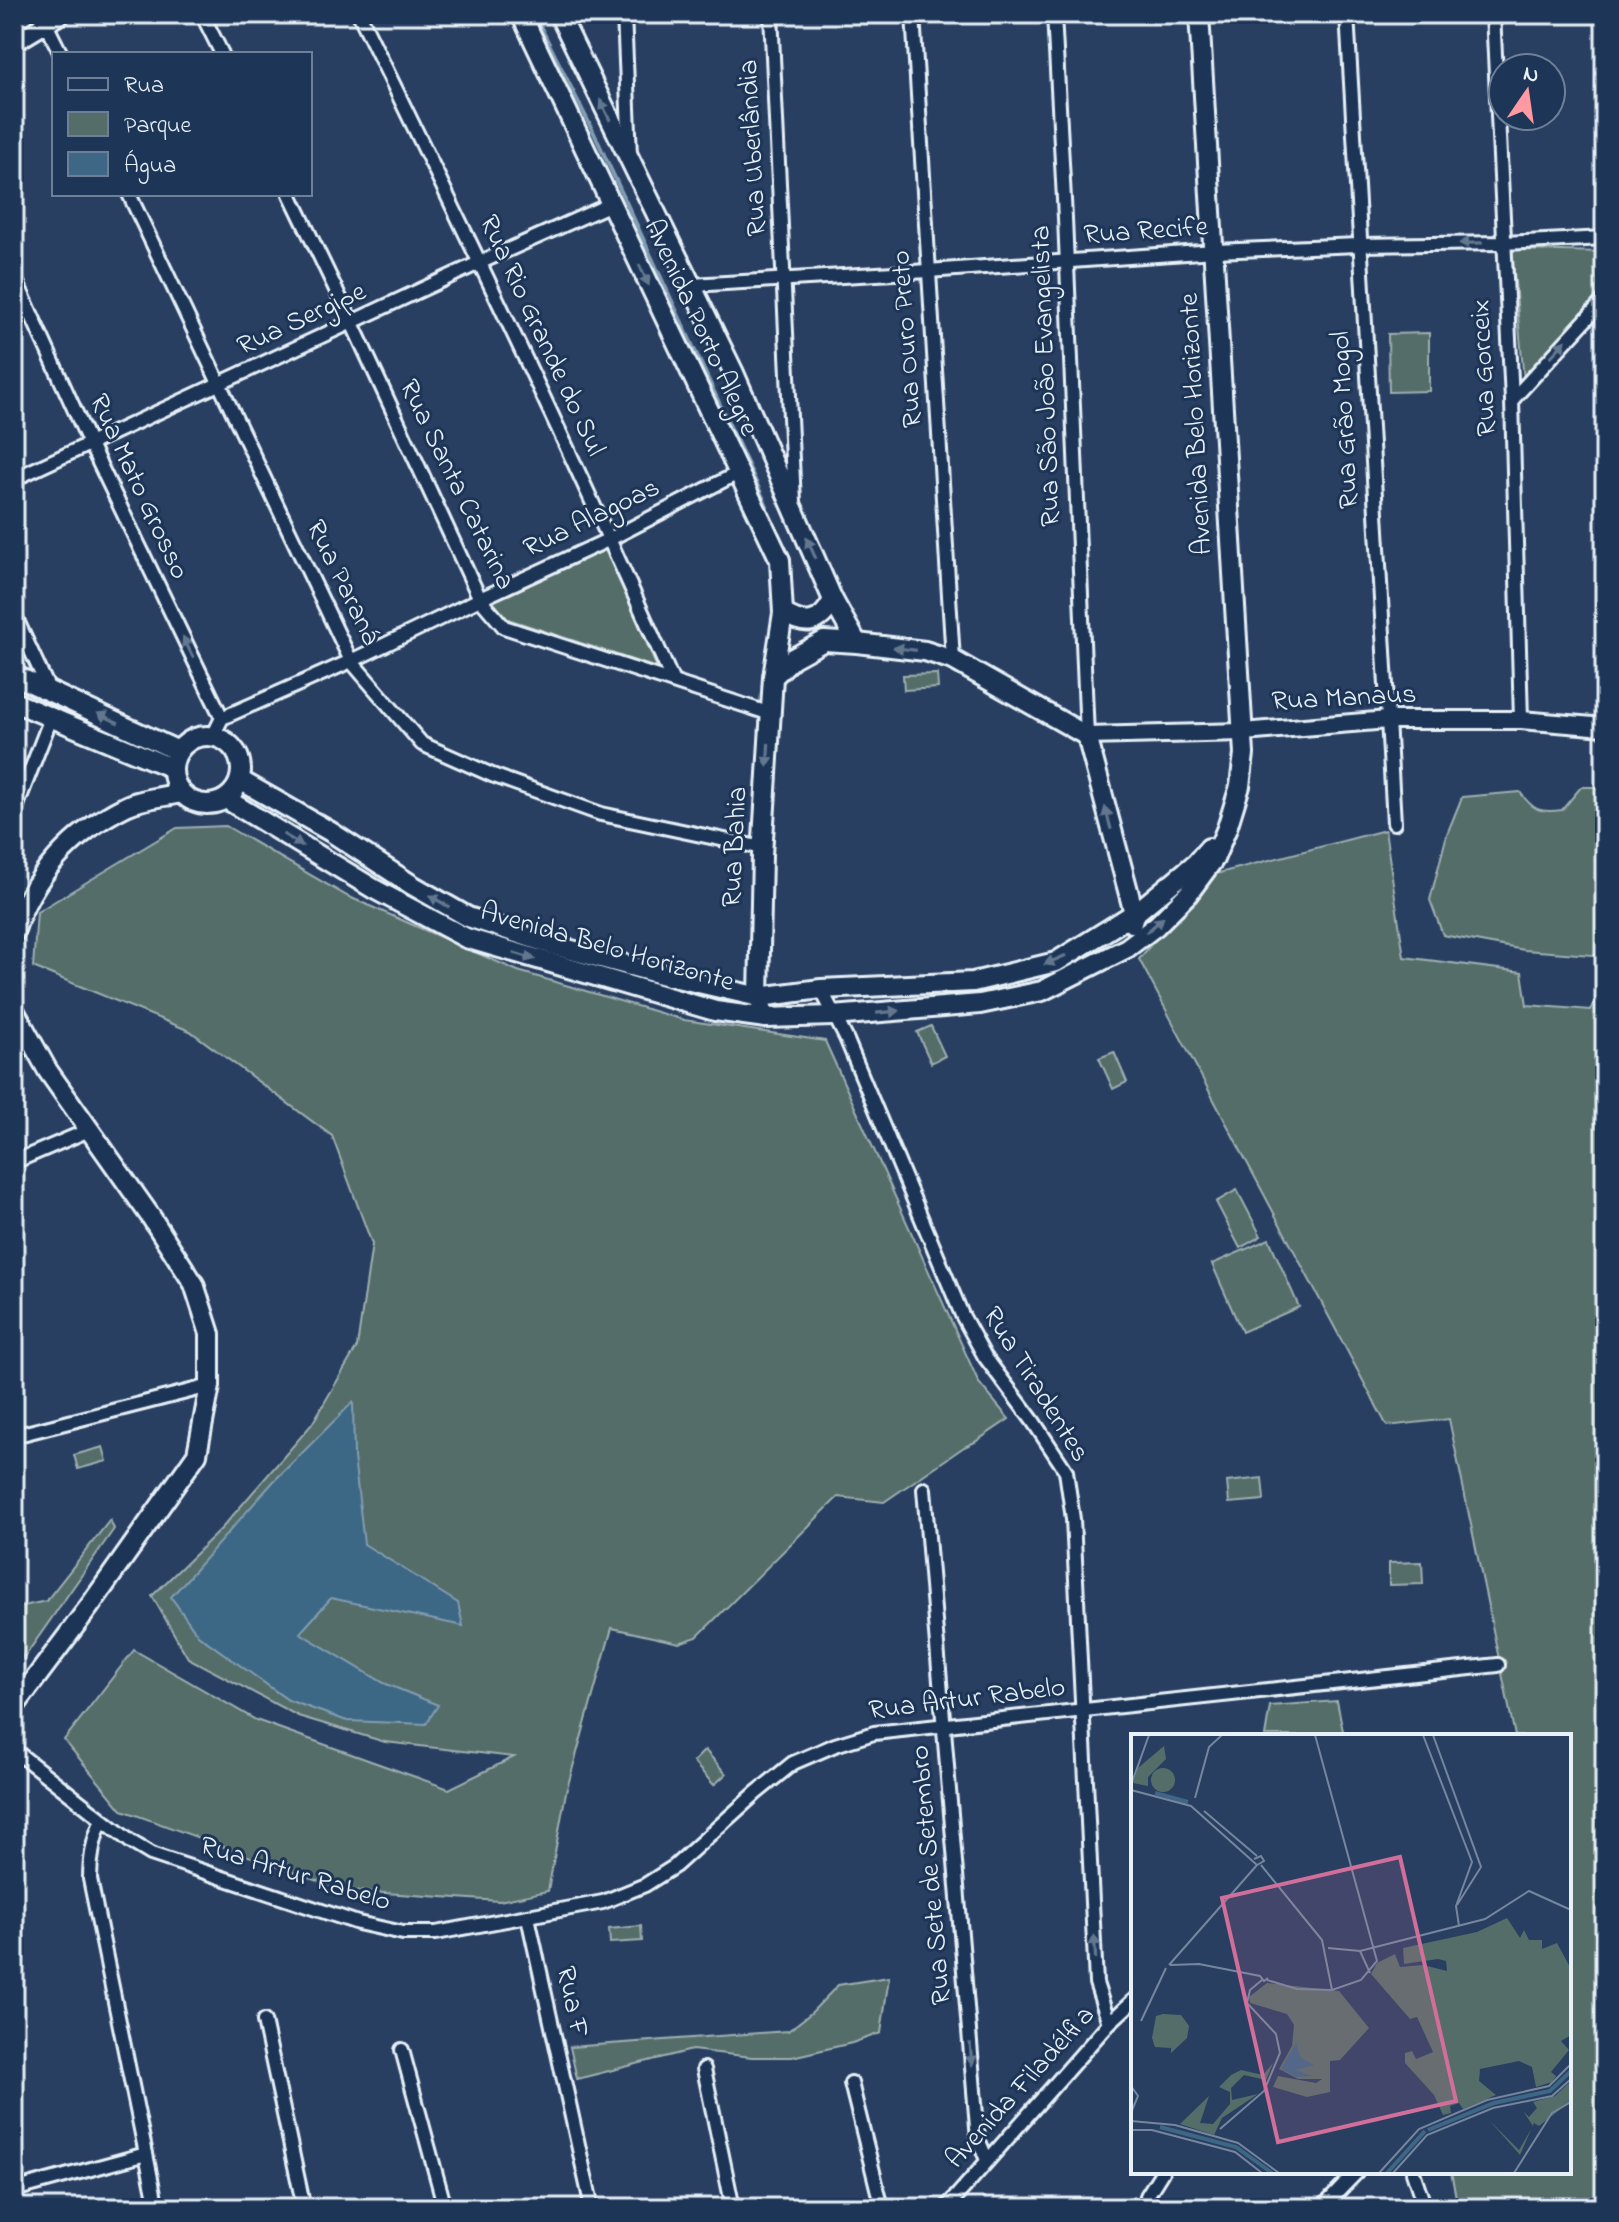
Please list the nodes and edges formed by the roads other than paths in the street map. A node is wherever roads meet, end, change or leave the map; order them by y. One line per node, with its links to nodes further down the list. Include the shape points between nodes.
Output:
1 (62, 14): 13 (street)
2 (202, 14): 16 (street)
3 (359, 14): 25 (street, Rua Rio Grande do Sul)
4 (521, 14): 20 (main road, Avenida Porto Alegre)
5 (559, 14): 17 (main road, Avenida Porto Alegre, one-way to 5)
6 (624, 14): 17 (street)
7 (771, 14): 29 (street, Rua Uberlândia)
8 (913, 14): 27 (street, Rua Ouro Preto)
9 (1054, 14): 26 (street, Rua São João Evangelista)
10 (1199, 14): 24 (main road, Avenida Belo Horizonte)
11 (1347, 14): 23 (street, Rua Grão Mogol)
12 (1493, 14): 22 (street, Rua Gorceix)
13 (42, 19): 14 (street); 15 (street)
14 (14, 43)
15 (60, 52)
16 (221, 52)
17 (631, 163): 30 (main road, Avenida Porto Alegre)
18 (130, 196): 33 (street, Rua Paraná)
19 (291, 196): 32 (street, Rua Santa Catarina)
20 (611, 204): 25 (street, Rua Sergipe); 36 (main road, Avenida Porto Alegre, one-way to 36)
21 (1605, 238): 22 (street, Rua Recife)
22 (1503, 243): 23 (street, Rua Recife, one-way to 23); 34 (street, Rua Gorceix)
23 (1359, 245): 24 (street, Rua Recife); 55 (street, Rua Grão Mogol)
24 (1215, 251): 26 (street, Rua Recife); 58 (main road, Avenida Belo Horizonte)
25 (481, 262): 32 (street, Rua Sergipe); 39 (street, Rua Rio Grande do Sul)
26 (1066, 262): 27 (street, Rua Recife); 60 (street, Rua São João Evangelista)
27 (928, 271): 29 (street, Rua Recife); 45 (street, Rua Ouro Preto)
28 (14, 276): 35 (street, Rua Mato Grosso)
29 (785, 280): 30 (street, Rua Recife); 38 (street, Rua Uberlândia)
30 (691, 285): 38 (main road, Avenida Porto Alegre)
31 (1605, 299): 34 (street, one-way to 31)
32 (352, 323): 33 (street, Rua Sergipe); 40 (street, Rua Santa Catarina)
33 (221, 384): 35 (street, Rua Sergipe); 46 (street, Rua Paraná)
34 (1512, 400): 56 (street, Rua Gorceix)
35 (90, 444): 37 (street, Rua Sergipe); 54 (street, Rua Mato Grosso, one-way to 35)
36 (738, 473): 39 (street, Rua Alagoas); 42 (main road, Avenida Porto Alegre, via 780,560)
37 (14, 479)
38 (795, 511): 41 (main road, Avenida Porto Alegre, one-way to 38)
39 (610, 539): 40 (street, Rua Alagoas); 49 (street, Rua Rio Grande do Sul)
40 (480, 599): 46 (street, Rua Alagoas); 49 (street, Rua Santa Catarina, via 504,627)
41 (833, 600): 42 (main road, via 814,621); 44 (main road, Avenida Porto Alegre)
42 (783, 613): 48 (main road, Avenida Porto Alegre)
43 (14, 614): 50 (street)
44 (857, 643): 45 (main road, one-way to 44); 48 (main road, via 824,641)
45 (953, 660): 60 (main road)
46 (351, 661): 54 (street, Rua Alagoas); 68 (street, Rua Paraná, via 422,744 601,814)
47 (14, 675): 50 (main road)
48 (773, 677): 52 (main road, Rua Bahia)
49 (673, 682): 52 (street, Rua Santa Catarina)
50 (49, 690): 61 (main road, one-way to 50)
51 (14, 702): 53 (main road)
52 (771, 714): 68 (main road, Rua Bahia, one-way to 68)
53 (51, 718): 61 (main road); 65 (street)
54 (222, 718): 59 (street)
55 (1388, 720): 56 (street, Rua Manaus); 58 (street, Rua Manaus); 66 (street, Rua Grão Mogol)
56 (1521, 720): 57 (street, Rua Manaus)
57 (1605, 727)
58 (1243, 732): 60 (street, Rua Manaus); 67 (main road, Avenida Belo Horizonte, via 1240,786)
59 (213, 736): 61 (main road, via 194,739); 62 (main road, via 237,752)
60 (1087, 736): 69 (main road, one-way to 60)
61 (175, 759): 63 (main road, via 175,783)
62 (240, 780): 64 (main road); 73 (main road, Avenida Belo Horizonte, one-way to 62, via 553,945 468,917)
63 (181, 793): 64 (main road, via 197,803); 70 (main road, via 129,805 59,854 21,910)
64 (226, 799): 76 (main road, Avenida Belo Horizonte, one-way to 76, via 466,938 715,1011)
65 (14, 813)
66 (1394, 823)
67 (1227, 828): 69 (main road, Avenida Belo Horizonte, via 1196,863); 71 (main road, Avenida Belo Horizonte, one-way to 67, via 1188,894 1214,859)
68 (763, 848): 73 (main road, Rua Bahia)
69 (1134, 913): 71 (main road); 72 (main road, Avenida Belo Horizonte, one-way to 72, via 1056,962 973,982)
70 (14, 933)
71 (1127, 948): 75 (main road, Avenida Belo Horizonte, one-way to 71, via 980,1004 1042,991)
72 (821, 989): 73 (main road, Avenida Belo Horizonte); 75 (street, Rua Tiradentes)
73 (759, 997): 76 (main road, Rua Bahia)
74 (14, 1010): 77 (main road)
75 (833, 1016): 76 (main road, Avenida Belo Horizonte); 84 (street, Rua Tiradentes, via 962,1315 985,1357 1066,1471)
76 (766, 1018)
77 (89, 1130): 78 (street); 79 (main road, via 194,1284 210,1334)
78 (14, 1162)
79 (210, 1386): 80 (street); 83 (main road, via 197,1454)
80 (14, 1436)
81 (924, 1489): 85 (street, Rua Sete de Setembro)
82 (1498, 1665): 84 (street, Rua Artur Rabelo)
83 (14, 1707)
84 (1084, 1710): 85 (street, Rua Artur Rabelo); 91 (street, Rua Tiradentes, one-way to 84, via 1096,1983)
85 (944, 1725): 88 (street, Rua Artur Rabelo, via 874,1733 793,1763 675,1866 645,1885 603,1902); 96 (street, Rua Sete de Setembro, one-way to 96, via 978,2139)
86 (14, 1750): 87 (street, Rua Artur Rabelo)
87 (102, 1820): 88 (street, Rua Artur Rabelo, via 151,1854 358,1923 403,1933 436,1933); 95 (street, via 94,1837 90,1879)
88 (528, 1917): 105 (street, Rua F)
89 (1131, 2003): 91 (street, Avenida Filadélfia)
90 (264, 2021): 103 (street)
91 (1109, 2023): 96 (street, Avenida Filadélfia)
92 (402, 2050): 104 (street)
93 (704, 2069): 106 (street)
94 (851, 2083): 107 (street)
95 (146, 2154): 100 (street); 102 (street)
96 (987, 2160): 108 (street, Avenida Filadélfia)
97 (1161, 2174): 101 (street)
98 (1355, 2174): 109 (street)
99 (1414, 2174): 110 (street)
100 (14, 2190)
101 (1147, 2196)
102 (157, 2208)
103 (304, 2208)
104 (445, 2208)
105 (592, 2208)
106 (733, 2208)
107 (882, 2208)
108 (946, 2208)
109 (1322, 2208)
110 (1425, 2208)

